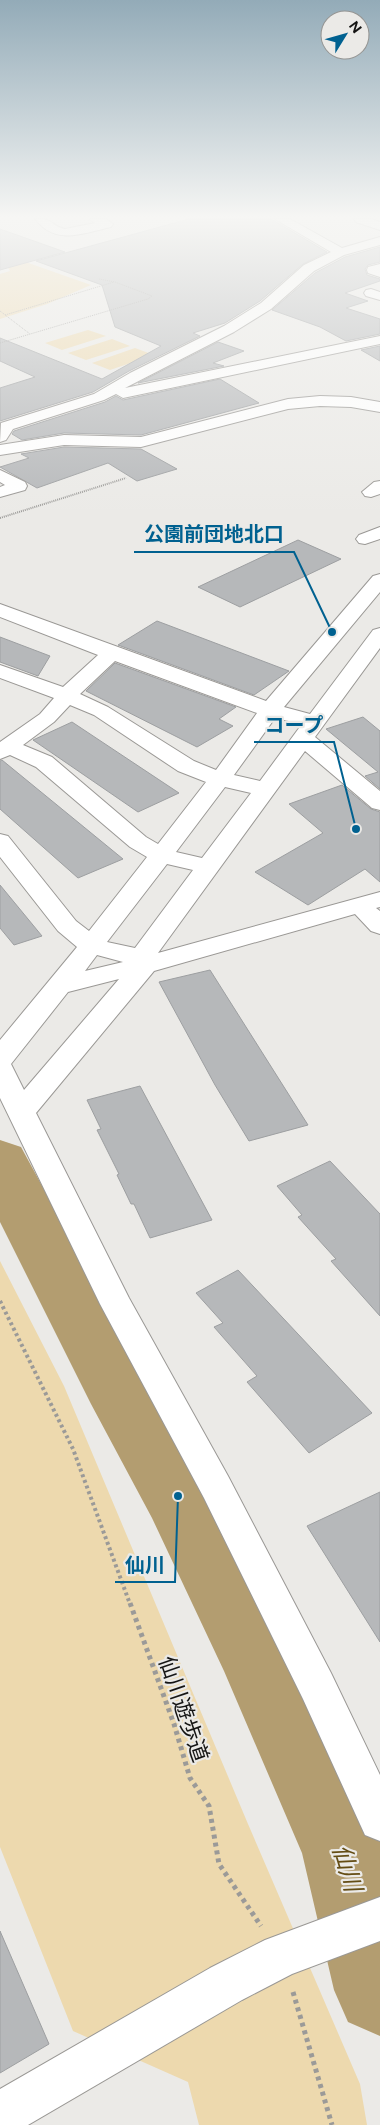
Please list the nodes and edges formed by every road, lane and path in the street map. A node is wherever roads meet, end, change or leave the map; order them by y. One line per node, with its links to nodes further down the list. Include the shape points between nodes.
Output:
1 (9, 318): 4 (path)
2 (83, 318): 4 (path)
3 (246, 318): 7 (street)
4 (30, 334): 6 (path)
5 (380, 340): 7 (street)
6 (0, 343)
7 (99, 397): 9 (street, via 7,426)
8 (380, 407): 10 (street, via 336,401 288,404 142,442 64,440)
9 (0, 437)
10 (0, 450)
11 (0, 474): 13 (street, via 19,486)
12 (126, 478): 14 (path)
13 (0, 492)
14 (0, 518)
15 (380, 580): 21 (street)
16 (0, 610): 18 (street)
17 (380, 634): 22 (street)
18 (112, 653): 20 (street); 21 (street)
19 (0, 671): 20 (street)
20 (68, 696): 23 (street, via 47,718); 24 (street, via 101,711 186,766)
21 (270, 710): 22 (street); 24 (street)
22 (309, 729): 25 (street); 26 (street)
23 (4, 750): 28 (street, via 44,762 138,842)
24 (220, 779): 25 (street); 28 (street)
25 (266, 789): 29 (street)
26 (380, 803)
27 (0, 841): 32 (street, via 67,926)
28 (161, 855): 29 (street); 32 (street)
29 (208, 867): 33 (street)
30 (370, 902): 31 (street); 33 (street)
31 (380, 926)
32 (91, 946): 33 (street); 34 (street)
33 (143, 962): 34 (street); 37 (street)
34 (60, 985): 35 (street)
35 (0, 1058)
36 (0, 1069): 37 (street)
37 (22, 1111): 39 (street, via 116,1304 216,1487 317,1686)
38 (0, 1301): 41 (path, 仙川遊歩道, via 73,1449 174,1724 190,1778 209,1806 220,1864)
39 (380, 1820)
40 (380, 1919): 41 (street)
41 (289, 1954): 42 (street, via 226,1984); 43 (path, 仙川遊歩道)
42 (0, 2116)
43 (332, 2125)

